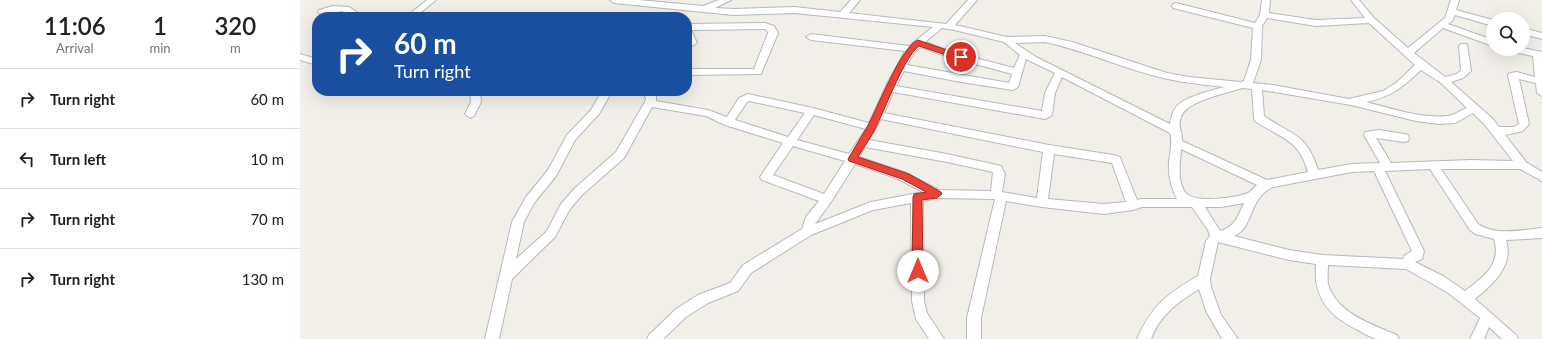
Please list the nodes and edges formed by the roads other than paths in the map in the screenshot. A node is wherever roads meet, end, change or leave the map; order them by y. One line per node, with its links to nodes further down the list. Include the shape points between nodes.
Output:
1 (432, 0): 15 (street)
2 (614, 0): 8 (street)
3 (727, 0): 12 (street)
4 (856, 0): 17 (street)
5 (973, 0): 22 (street)
6 (1266, 0): 18 (street)
7 (1355, 0): 19 (street)
8 (644, 1): 10 (street)
9 (1452, 1): 16 (street)
10 (687, 5): 12 (street)
11 (1176, 6): 23 (street)
12 (701, 10): 17 (street, via 795,10)
13 (322, 12): 14 (street, via 339,7)
14 (352, 12)
15 (416, 12)
16 (1452, 12): 20 (street); 21 (street)
17 (842, 15): 22 (street)
18 (1264, 16): 19 (street, via 1316,22); 23 (street)
19 (1371, 20): 33 (street)
20 (1486, 21)
21 (1443, 25): 29 (street); 33 (street)
22 (944, 26): 28 (street); 30 (street)
23 (1258, 26): 47 (street, via 1256,60 1249,81)
24 (692, 27): 42 (street, via 765,26 771,28 773,33 758,72)
25 (1530, 33): 26 (street)
26 (1542, 36)
27 (812, 37): 30 (street)
28 (1007, 40): 32 (street, via 1015,48); 47 (street, via 1045,39 1154,73)
29 (1486, 41)
30 (915, 46): 41 (street); 43 (street)
31 (1464, 46): 45 (street, via 1466,71 1460,76)
32 (1026, 53): 43 (street); 44 (street, via 1030,58)
33 (1408, 53): 40 (street)
34 (1530, 53): 35 (street)
35 (1540, 55): 46 (street)
36 (300, 57): 37 (street)
37 (312, 61)
38 (312, 63): 39 (street)
39 (300, 64)
40 (1421, 65): 45 (street); 54 (street, via 1386,93)
41 (900, 67): 43 (street, via 1011,87 1014,86); 49 (street)
42 (692, 72)
43 (1018, 72)
44 (1060, 72): 49 (street, via 1050,93 1045,115); 62 (street)
45 (1444, 81): 56 (street)
46 (1540, 81): 50 (street); 63 (street, via 1513,75 1524,124 1517,130)
47 (1238, 86): 48 (street); 62 (street, via 1202,97 1182,107 1176,116)
48 (1257, 87): 54 (street); 73 (street, via 1259,118 1297,141 1309,159)
49 (891, 88): 59 (street)
50 (1542, 93)
51 (475, 96): 58 (street, via 476,102)
52 (604, 96): 90 (street, via 595,112 571,138 552,173 530,200 518,222)
53 (650, 96): 55 (street)
54 (1349, 102): 56 (street, via 1439,120 1451,120)
55 (650, 103): 60 (street, via 708,113); 90 (street, via 620,156 578,192 565,207 551,234)
56 (1473, 109): 63 (street)
57 (811, 111): 60 (street, via 748,98 742,101); 61 (street); 65 (street)
58 (470, 114)
59 (878, 115): 61 (street); 68 (street)
60 (729, 122): 65 (street)
61 (872, 127): 66 (street)
62 (1174, 131): 67 (street)
63 (1497, 131): 71 (street)
64 (1404, 138): 72 (street, via 1369,135)
65 (789, 141): 69 (street); 80 (street, via 766,177)
66 (862, 143): 69 (street); 77 (street, via 997,170)
67 (1177, 143): 75 (street); 82 (street, via 1174,164 1176,185 1182,197)
68 (1049, 149): 81 (street); 83 (street, via 1116,160)
69 (852, 159): 76 (street, via 906,177); 80 (street)
70 (1434, 166): 71 (street, via 1471,164); 72 (street); 86 (street, via 1476,230 1486,234)
71 (1526, 167): 74 (street)
72 (1383, 168): 73 (street, via 1352,168); 89 (street, via 1418,250 1418,255 1409,258)
73 (1314, 175): 75 (street)
74 (1542, 175)
75 (1265, 184): 79 (street)
76 (937, 194): 77 (street); 78 (street)
77 (999, 195): 81 (street); 97 (street, via 974,318)
78 (917, 197): 84 (street, via 871,206); 96 (street, via 918,301 921,315)
79 (1251, 198): 82 (street, via 1221,203); 87 (street, via 1239,225 1233,231)
80 (827, 199): 84 (street, via 810,220)
81 (1042, 202): 83 (street, via 1104,209)
82 (1195, 203): 83 (street, via 1142,203); 87 (street, via 1214,229)
83 (1133, 206)
84 (807, 232): 95 (street, via 747,269 734,287 703,299 681,313)
85 (1542, 233): 86 (street)
86 (1499, 234): 92 (street, via 1503,247 1501,263 1489,279)
87 (1216, 237): 88 (street, via 1289,255); 91 (street, via 1210,245)
88 (1322, 260): 89 (street); 100 (street, via 1322,284 1325,294 1338,310)
89 (1408, 264): 92 (street, via 1439,280)
90 (505, 277): 94 (street)
91 (1204, 279): 98 (street, via 1171,299 1157,312); 99 (street, via 1206,297 1222,330)
92 (1466, 299): 93 (street)
93 (1487, 316): 101 (street); 102 (street)
94 (492, 339)
95 (654, 339)
96 (937, 339)
97 (974, 339)
98 (1144, 339)
99 (1231, 339)
100 (1392, 339)
101 (1477, 339)
102 (1511, 339)

